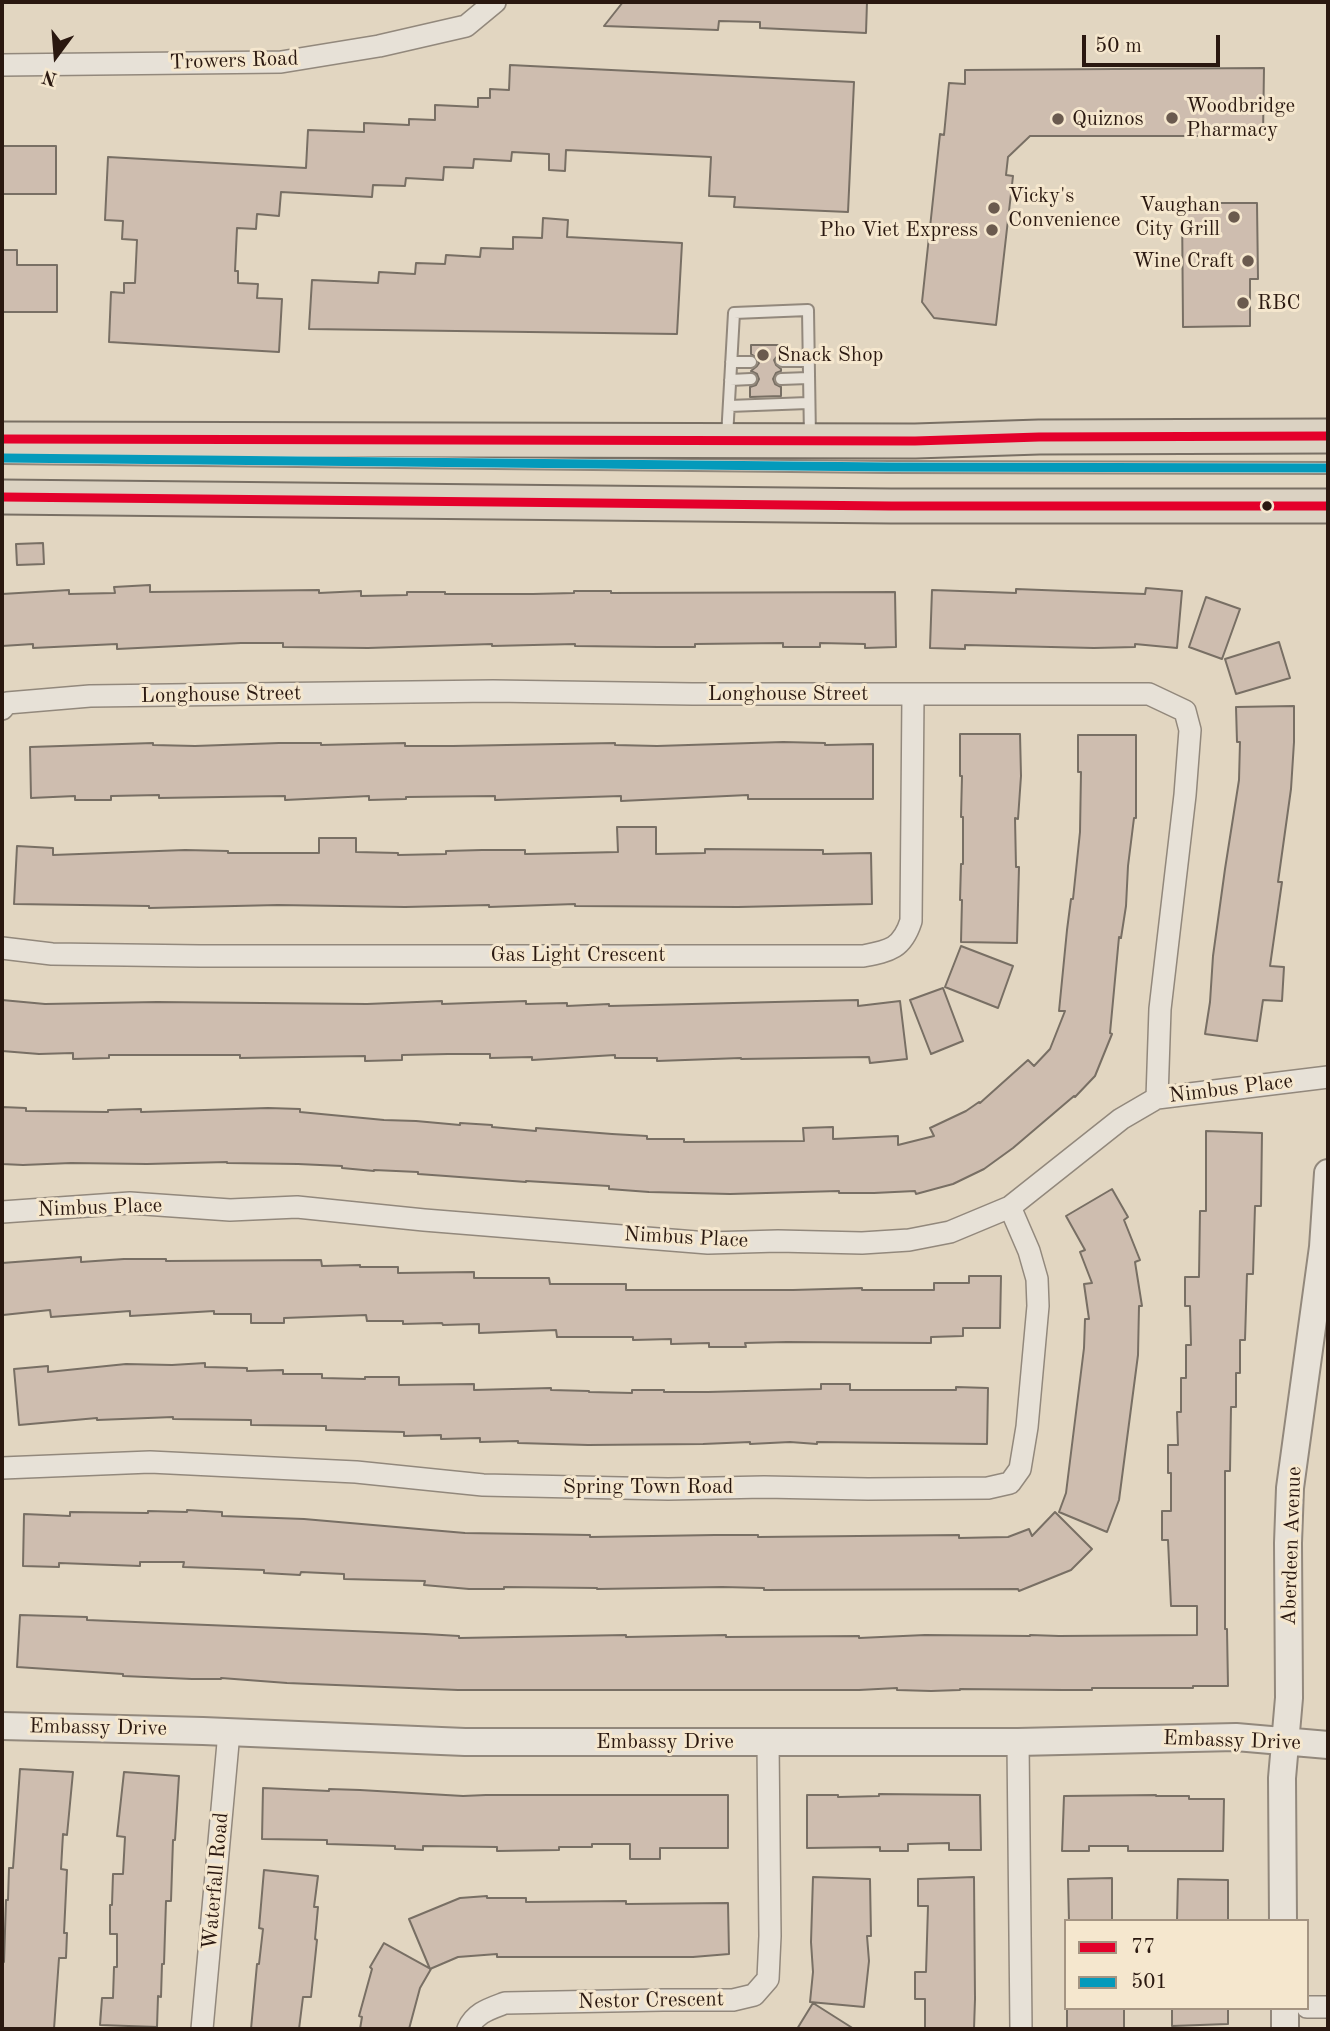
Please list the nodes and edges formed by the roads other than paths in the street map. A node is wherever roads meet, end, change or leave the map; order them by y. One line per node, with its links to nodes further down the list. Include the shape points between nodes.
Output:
1 (495, 2): 2 (street, Trowers Road, via 466,26 281,62)
2 (2, 65)
3 (808, 360): 4 (lane); 5 (lane, via 808,310 734,313); 7 (lane)
4 (782, 361)
5 (731, 362): 6 (lane); 10 (lane)
6 (751, 362)
7 (808, 378): 9 (lane); 11 (lane)
8 (751, 379): 10 (lane)
9 (781, 379)
10 (730, 380): 12 (lane)
11 (808, 403): 12 (lane); 16 (lane)
12 (729, 406): 15 (lane)
13 (1328, 436): 16 (main road)
14 (2, 439): 15 (main road)
15 (727, 441): 16 (main road)
16 (810, 441)
17 (2, 458): 18 (lane)
18 (1328, 468)
19 (2, 497): 20 (main road)
20 (1328, 506)
21 (913, 695): 22 (street, Longhouse Street, via 493,691 90,696 7,703); 23 (street, Gas Light Crescent, via 911,921 906,937 887,951 863,956 200,956 52,954); 25 (street, Longhouse Street, via 1149,694 1185,711 1190,730 1160,1009)
22 (2, 709)
23 (2, 948)
24 (1328, 1077): 25 (street, Nimbus Place)
25 (1157, 1098): 27 (street, Nimbus Place, via 1121,1119)
26 (1328, 1172): 32 (street, Aberdeen Avenue, via 1323,1247 1290,1488)
27 (1010, 1207): 28 (street, Nimbus Place, via 950,1232 862,1243 708,1243 297,1208 230,1210 130,1203); 29 (street, Spring Town Road, via 1037,1279 1038,1306 1027,1427 1020,1469 1010,1483 988,1488 668,1489 483,1485 356,1472 150,1462)
28 (2, 1212)
29 (2, 1468)
30 (2, 1726): 31 (street, Embassy Drive)
31 (229, 1732): 33 (street, Embassy Drive, via 465,1742); 40 (street, Waterfall Road)
32 (1285, 1741): 34 (street, Embassy Drive, via 1236,1737); 35 (street, Embassy Drive); 36 (street, Aberdeen Avenue)
33 (768, 1742): 34 (street, Embassy Drive); 41 (street, Nestor Crescent, via 768,1979 754,1995 733,2000 505,2003 482,2011)
34 (1018, 1742): 42 (street)
35 (1328, 1745)
36 (1283, 1919)
37 (1309, 2007): 38 (street)
38 (1328, 2007)
39 (1285, 2010): 43 (street)
40 (202, 2029)
41 (468, 2029)
42 (1021, 2029)
43 (1285, 2029)

